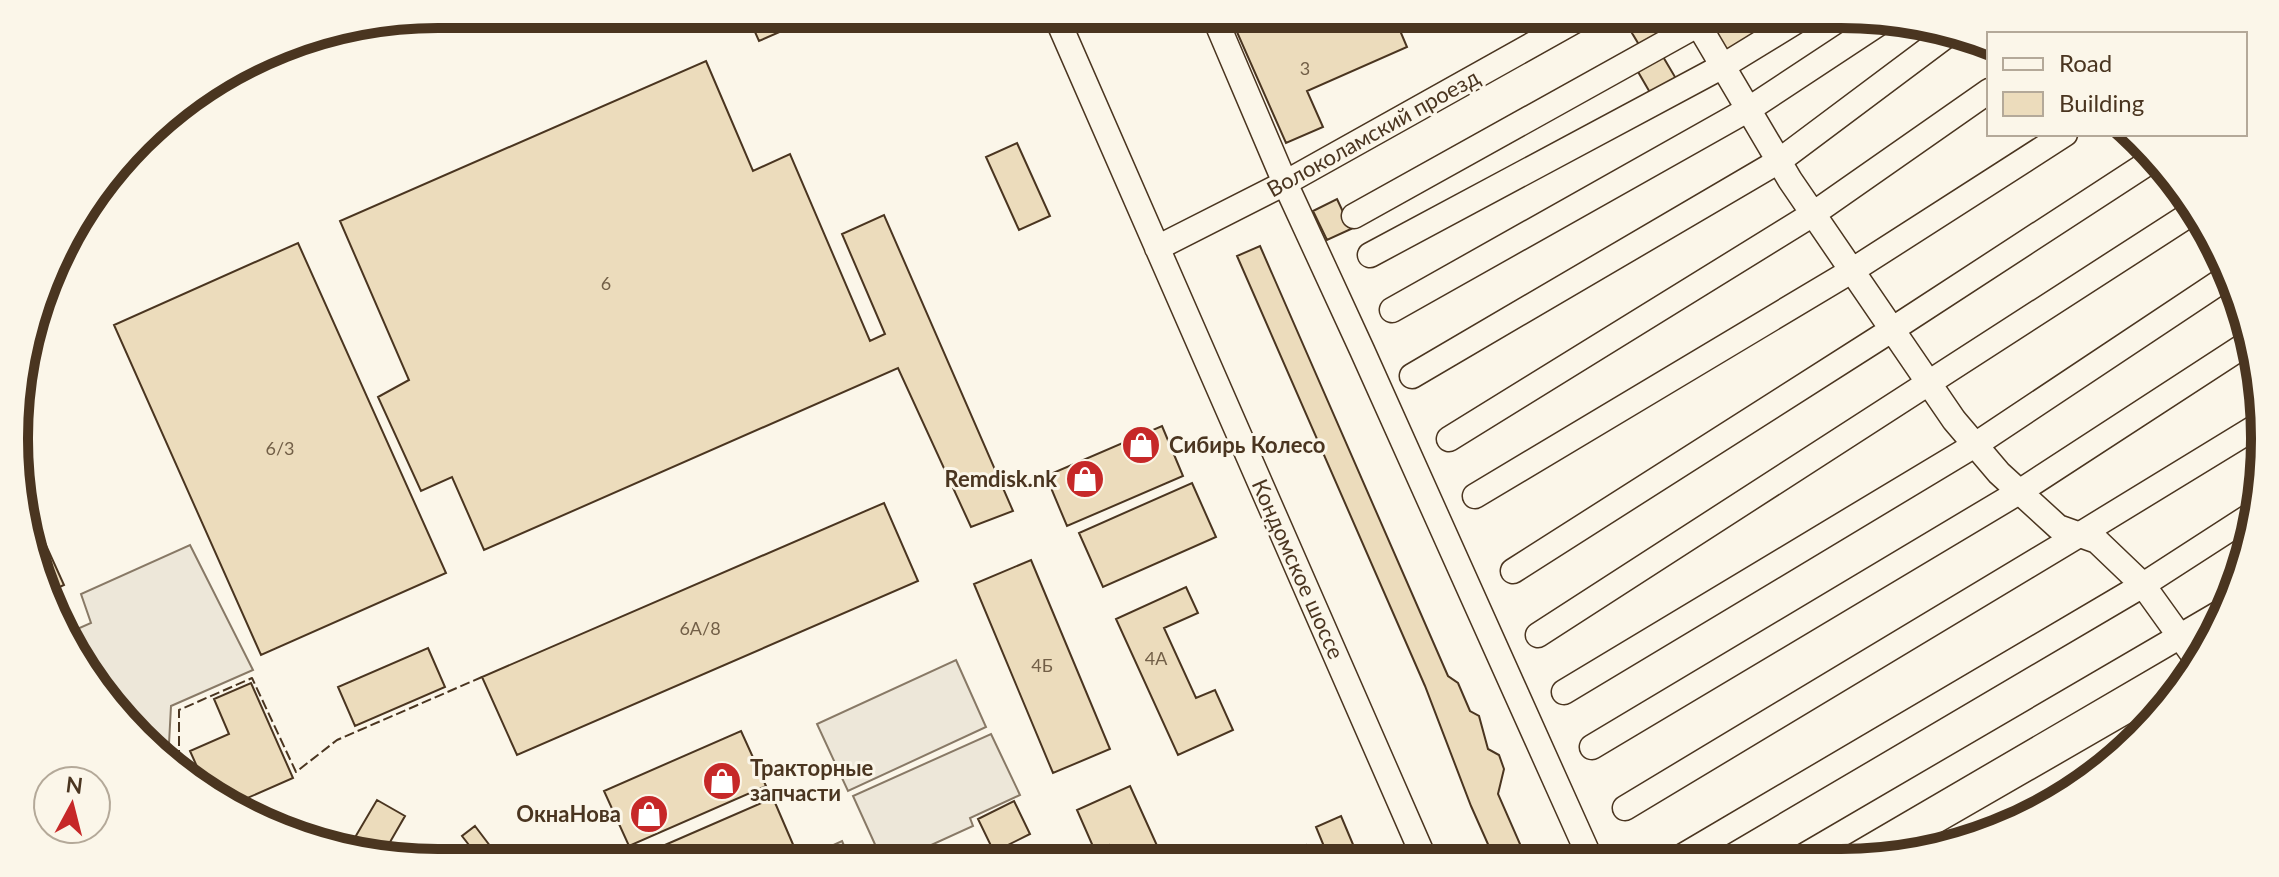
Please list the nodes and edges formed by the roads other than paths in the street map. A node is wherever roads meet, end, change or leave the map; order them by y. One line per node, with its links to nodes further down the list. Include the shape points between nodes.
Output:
1 (1061, 28): 19 (street, Кондомское шоссе)
2 (1219, 28): 15 (street)
3 (1562, 28): 15 (street, Волоколамский проезд)
4 (1685, 28): 17 (street)
5 (1707, 28): 9 (street)
6 (1785, 28): 9 (street)
7 (1870, 29): 11 (street)
8 (1940, 40): 13 (street)
9 (1723, 66): 11 (street); 20 (street)
10 (1987, 92): 16 (street)
11 (1749, 109): 13 (street); 23 (street)
12 (2062, 136): 21 (street)
13 (1779, 161): 16 (street); 26 (street)
14 (2146, 164): 24 (street)
15 (1285, 183): 19 (street, Волоколамский проезд); 47 (street)
16 (1813, 214): 21 (street); 29 (street)
17 (1354, 216)
18 (2186, 217): 27 (street)
19 (1157, 248): 46 (street, Кондомское шоссе)
20 (1370, 255)
21 (1853, 270): 24 (street); 32 (street)
22 (2220, 282): 30 (street)
23 (1392, 310)
24 (1893, 329): 27 (street); 35 (street)
25 (2241, 348): 31 (street)
26 (1412, 376)
27 (1928, 381): 30 (street); 38 (street)
28 (2251, 430): 34 (street)
29 (1449, 439)
30 (1975, 445): 31 (street); 41 (street)
31 (2019, 492): 34 (street, via 2058,527); 42 (street)
32 (1475, 496)
33 (2243, 521): 36 (street)
34 (2079, 535): 36 (street, via 2097,541); 44 (street)
35 (1513, 571)
36 (2143, 585): 39 (street); 48 (street)
37 (2209, 619): 39 (street)
38 (1538, 635)
39 (2180, 636): 40 (street); 49 (street)
40 (2191, 652)
41 (1564, 692)
42 (1592, 747)
43 (2101, 755): 45 (street)
44 (1625, 808)
45 (1983, 823)
46 (1420, 849)
47 (1586, 849)
48 (1695, 849)
49 (1816, 849)

